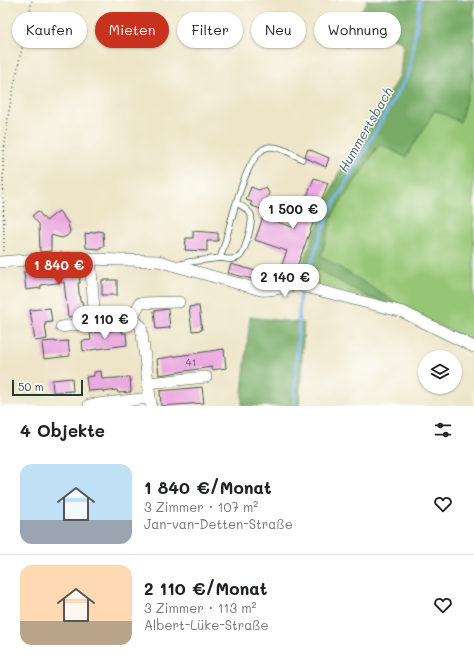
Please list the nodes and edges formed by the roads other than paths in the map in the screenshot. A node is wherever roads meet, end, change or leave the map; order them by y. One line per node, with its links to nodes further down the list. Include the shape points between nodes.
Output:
1 (302, 160): 2 (lane, via 281,149 271,147 261,150 249,166)
2 (237, 203): 4 (lane); 4 (lane, via 251,215 247,239 238,258)
3 (90, 258): 6 (street); 7 (street, via 158,261); 11 (street)
4 (220, 258): 5 (lane)
5 (208, 260): 7 (lane); 8 (lane)
6 (2, 262)
7 (176, 266): 8 (street)
8 (204, 274): 13 (street, via 270,291 288,285 304,286 403,312)
9 (179, 302): 10 (street, via 140,303)
10 (132, 318): 11 (street); 15 (street, via 141,326)
11 (95, 322): 12 (street)
12 (61, 327)
13 (474, 347)
14 (206, 377): 15 (street)
15 (148, 383): 16 (street)
16 (151, 402): 17 (street)
17 (89, 405)

